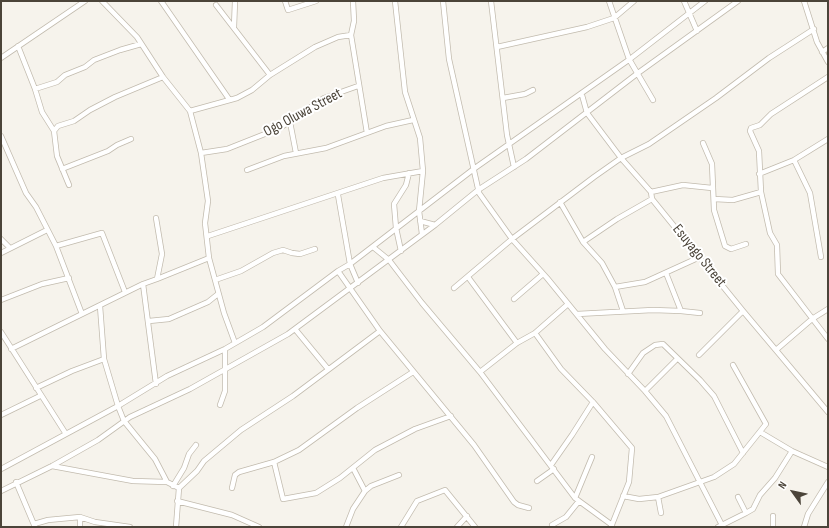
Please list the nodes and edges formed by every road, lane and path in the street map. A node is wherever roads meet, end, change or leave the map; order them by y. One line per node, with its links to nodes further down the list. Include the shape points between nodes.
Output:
1 (85, 1): 25 (street)
2 (102, 1): 24 (street)
3 (161, 1): 41 (street)
4 (235, 1): 20 (street)
5 (285, 1): 6 (street, via 288,10)
6 (316, 1)
7 (353, 1): 23 (street, via 354,21)
8 (395, 1): 45 (street, via 405,92)
9 (443, 1): 61 (street, via 449,58)
10 (491, 1): 26 (street)
11 (609, 1): 19 (street)
12 (634, 1): 19 (street)
13 (684, 1): 18 (street)
14 (705, 1): 18 (street)
15 (738, 1): 22 (street)
16 (804, 1): 21 (street)
17 (216, 5): 20 (street)
18 (689, 12): 22 (street); 30 (street)
19 (614, 18): 26 (street, via 588,27); 30 (street)
20 (234, 27): 33 (street)
21 (814, 29): 28 (street); 58 (street, via 769,58 650,144)
22 (697, 31): 32 (street)
23 (351, 34): 33 (street, via 315,47); 36 (street)
24 (141, 44): 34 (street); 37 (street, via 94,60 57,82)
25 (18, 46): 29 (street); 37 (street)
26 (497, 47): 40 (street)
27 (828, 48): 28 (street)
28 (822, 52): 31 (street)
29 (1, 58)
30 (630, 59): 32 (street); 39 (street)
31 (828, 62)
32 (638, 73): 42 (street); 44 (street)
33 (270, 75): 41 (street, via 252,90)
34 (163, 77): 43 (street); 48 (street, via 115,97)
35 (828, 77): 66 (street, via 770,114 760,125 751,128 759,151)
36 (358, 86): 46 (street, Ogo Oluwa Street, via 324,98); 50 (street)
37 (35, 89): 47 (street)
38 (533, 90): 40 (street)
39 (582, 95): 44 (street); 55 (street)
40 (503, 98): 55 (street)
41 (229, 99): 43 (street)
42 (653, 100)
43 (190, 111): 56 (street)
44 (587, 113): 58 (street); 60 (street)
45 (414, 120): 50 (street); 64 (street, via 420,138)
46 (290, 122): 56 (street, Ogo Oluwa Street, via 227,149); 57 (street)
47 (49, 126): 48 (street); 49 (street)
48 (58, 126): 49 (street)
49 (54, 131): 62 (street, via 57,156)
50 (367, 132): 57 (street, via 332,146)
51 (1, 136): 81 (street, via 26,193)
52 (131, 139): 62 (street, via 104,153)
53 (828, 139): 59 (street)
54 (703, 143): 68 (street, via 712,164)
55 (508, 144): 60 (street); 61 (street)
56 (201, 153): 83 (street, via 208,201 205,223)
57 (296, 153): 63 (street)
58 (621, 158): 70 (street); 75 (street)
59 (794, 160): 66 (street); 95 (street, via 810,193)
60 (514, 167): 69 (street)
61 (475, 168): 69 (street); 76 (street)
62 (62, 169): 67 (street)
63 (247, 170)
64 (423, 171): 65 (street); 76 (street)
65 (409, 173): 72 (street, via 383,178); 80 (street, via 406,186 394,204)
66 (759, 174): 71 (street)
67 (69, 185)
68 (712, 188): 70 (street, via 683,185); 74 (street)
69 (478, 190): 79 (street); 85 (street)
70 (651, 192): 73 (street)
71 (761, 192): 74 (street, via 727,201); 124 (street, via 770,233 777,245 778,274)
72 (338, 195): 83 (street); 98 (street)
73 (652, 199): 86 (street); 94 (street, Esuyago Street)
74 (714, 199): 87 (street, via 725,246 730,249)
75 (560, 202): 85 (street); 86 (street)
76 (419, 211): 78 (street); 80 (street)
77 (156, 218): 104 (street, via 162,254)
78 (420, 221): 79 (street); 82 (street)
79 (435, 225): 82 (street)
80 (396, 228): 89 (street); 92 (street)
81 (47, 230): 88 (street); 90 (street)
82 (422, 234): 92 (street)
83 (208, 236): 96 (street)
84 (1, 239): 90 (street)
85 (512, 239): 101 (street); 102 (street)
86 (583, 242): 108 (street, via 602,263)
87 (746, 244)
88 (56, 246): 103 (street); 111 (street, via 102,233)
89 (373, 247): 97 (street); 98 (street)
90 (10, 248): 93 (street)
91 (315, 248): 105 (street, via 300,254 283,250 273,253 241,271)
92 (401, 251): 97 (street)
93 (1, 253)
94 (700, 257): 100 (street); 120 (street, Esuyago Street)
95 (821, 257)
96 (209, 258): 104 (street); 105 (street)
97 (389, 260): 107 (street); 143 (street)
98 (350, 264): 99 (street); 107 (street)
99 (338, 271): 109 (street); 131 (street, via 269,323)
100 (666, 273): 108 (street, via 645,282); 119 (street)
101 (543, 274): 113 (street); 115 (street)
102 (468, 277): 110 (street); 132 (street)
103 (69, 278): 114 (street, via 42,284); 122 (street)
104 (157, 279): 106 (street)
105 (215, 280): 112 (street)
106 (143, 284): 111 (street); 125 (street)
107 (358, 284): 109 (street)
108 (615, 287): 118 (street)
109 (350, 288): 126 (street); 127 (street)
110 (454, 288)
111 (125, 292): 116 (street)
112 (218, 294): 125 (street, via 208,302 169,319); 131 (street)
113 (514, 299)
114 (1, 300)
115 (568, 304): 123 (street); 129 (street)
116 (100, 306): 122 (street); 138 (street)
117 (828, 309): 124 (street)
118 (624, 310): 119 (street); 123 (street)
119 (681, 311): 121 (street)
120 (743, 311): 135 (street, Esuyago Street); 136 (street)
121 (700, 313)
122 (82, 314): 133 (street)
123 (577, 314): 144 (street)
124 (812, 319): 130 (street); 135 (street)
125 (149, 321): 145 (street)
126 (295, 329): 140 (street); 141 (street)
127 (380, 331): 140 (street); 142 (street)
128 (1, 332): 133 (street)
129 (535, 333): 132 (street); 149 (street, via 561,369)
130 (828, 339)
131 (235, 343): 134 (street)
132 (517, 343): 143 (street)
133 (11, 349): 146 (street)
134 (225, 349): 141 (street); 145 (street, via 167,376)
135 (776, 350): 152 (street, Esuyago Street)
136 (699, 355)
137 (677, 358): 144 (street, via 660,343 643,354); 147 (street); 160 (street, via 714,396)
138 (104, 359): 146 (street); 151 (street)
139 (733, 365): 156 (street, via 766,424)
140 (328, 369): 175 (street, via 293,396 241,430 204,461)
141 (226, 370): 150 (street, via 225,391); 155 (street)
142 (413, 372): 154 (street); 162 (street, via 299,450)
143 (480, 372): 164 (street)
144 (628, 374): 147 (street)
145 (156, 384): 151 (street)
146 (36, 388): 148 (street)
147 (645, 391): 170 (street, via 666,416)
148 (40, 396): 153 (street); 157 (street)
149 (593, 402): 164 (street); 181 (street, via 632,448 630,476)
150 (220, 405)
151 (118, 406): 155 (street); 157 (street)
152 (828, 412)
153 (1, 415)
154 (451, 416): 166 (street, via 415,429 375,450); 186 (street, via 514,502)
155 (124, 421): 163 (street, via 98,440); 172 (street, via 154,459)
156 (760, 432): 159 (street); 160 (street)
157 (66, 434): 167 (street)
158 (196, 445): 174 (street)
159 (792, 451): 165 (street); 188 (street, via 775,478 760,495 753,509)
160 (743, 453): 170 (street, via 727,469 714,477)
161 (592, 457): 184 (street)
162 (274, 462): 166 (street, via 283,499 316,493); 176 (street, via 239,472 235,476)
163 (52, 466): 171 (street); 172 (street, via 133,481)
164 (552, 467): 169 (street); 184 (street)
165 (828, 467)
166 (353, 468): 179 (street)
167 (1, 469)
168 (399, 475): 179 (street, via 371,486)
169 (537, 481)
170 (699, 481): 183 (street); 195 (street)
171 (16, 482): 178 (street); 193 (street)
172 (167, 482): 174 (street)
173 (828, 482): 177 (street)
174 (173, 486): 175 (street)
175 (179, 488): 185 (street)
176 (232, 488)
177 (824, 488): 180 (street); 205 (street, via 808,514)
178 (1, 491)
179 (365, 492): 200 (street, via 353,509)
180 (828, 493)
181 (623, 496): 183 (street, via 639,499); 194 (street)
182 (738, 496): 188 (street)
183 (658, 497): 187 (street)
184 (577, 499): 192 (street, via 566,517); 194 (street)
185 (177, 501): 198 (street); 199 (street, via 232,515)
186 (529, 508)
187 (661, 513)
188 (746, 514): 195 (street)
189 (467, 516): 201 (street, via 448,492 441,490 417,501); 202 (street); 203 (street)
190 (772, 516): 204 (street)
191 (80, 518): 193 (street, via 48,520); 196 (street); 197 (street)
192 (552, 525)
193 (34, 526)
194 (612, 526)
195 (721, 526)
196 (80, 527)
197 (130, 527)
198 (176, 527)
199 (258, 527)
200 (346, 527)
201 (401, 527)
202 (457, 527)
203 (475, 527)
204 (773, 527)
205 (804, 527)

